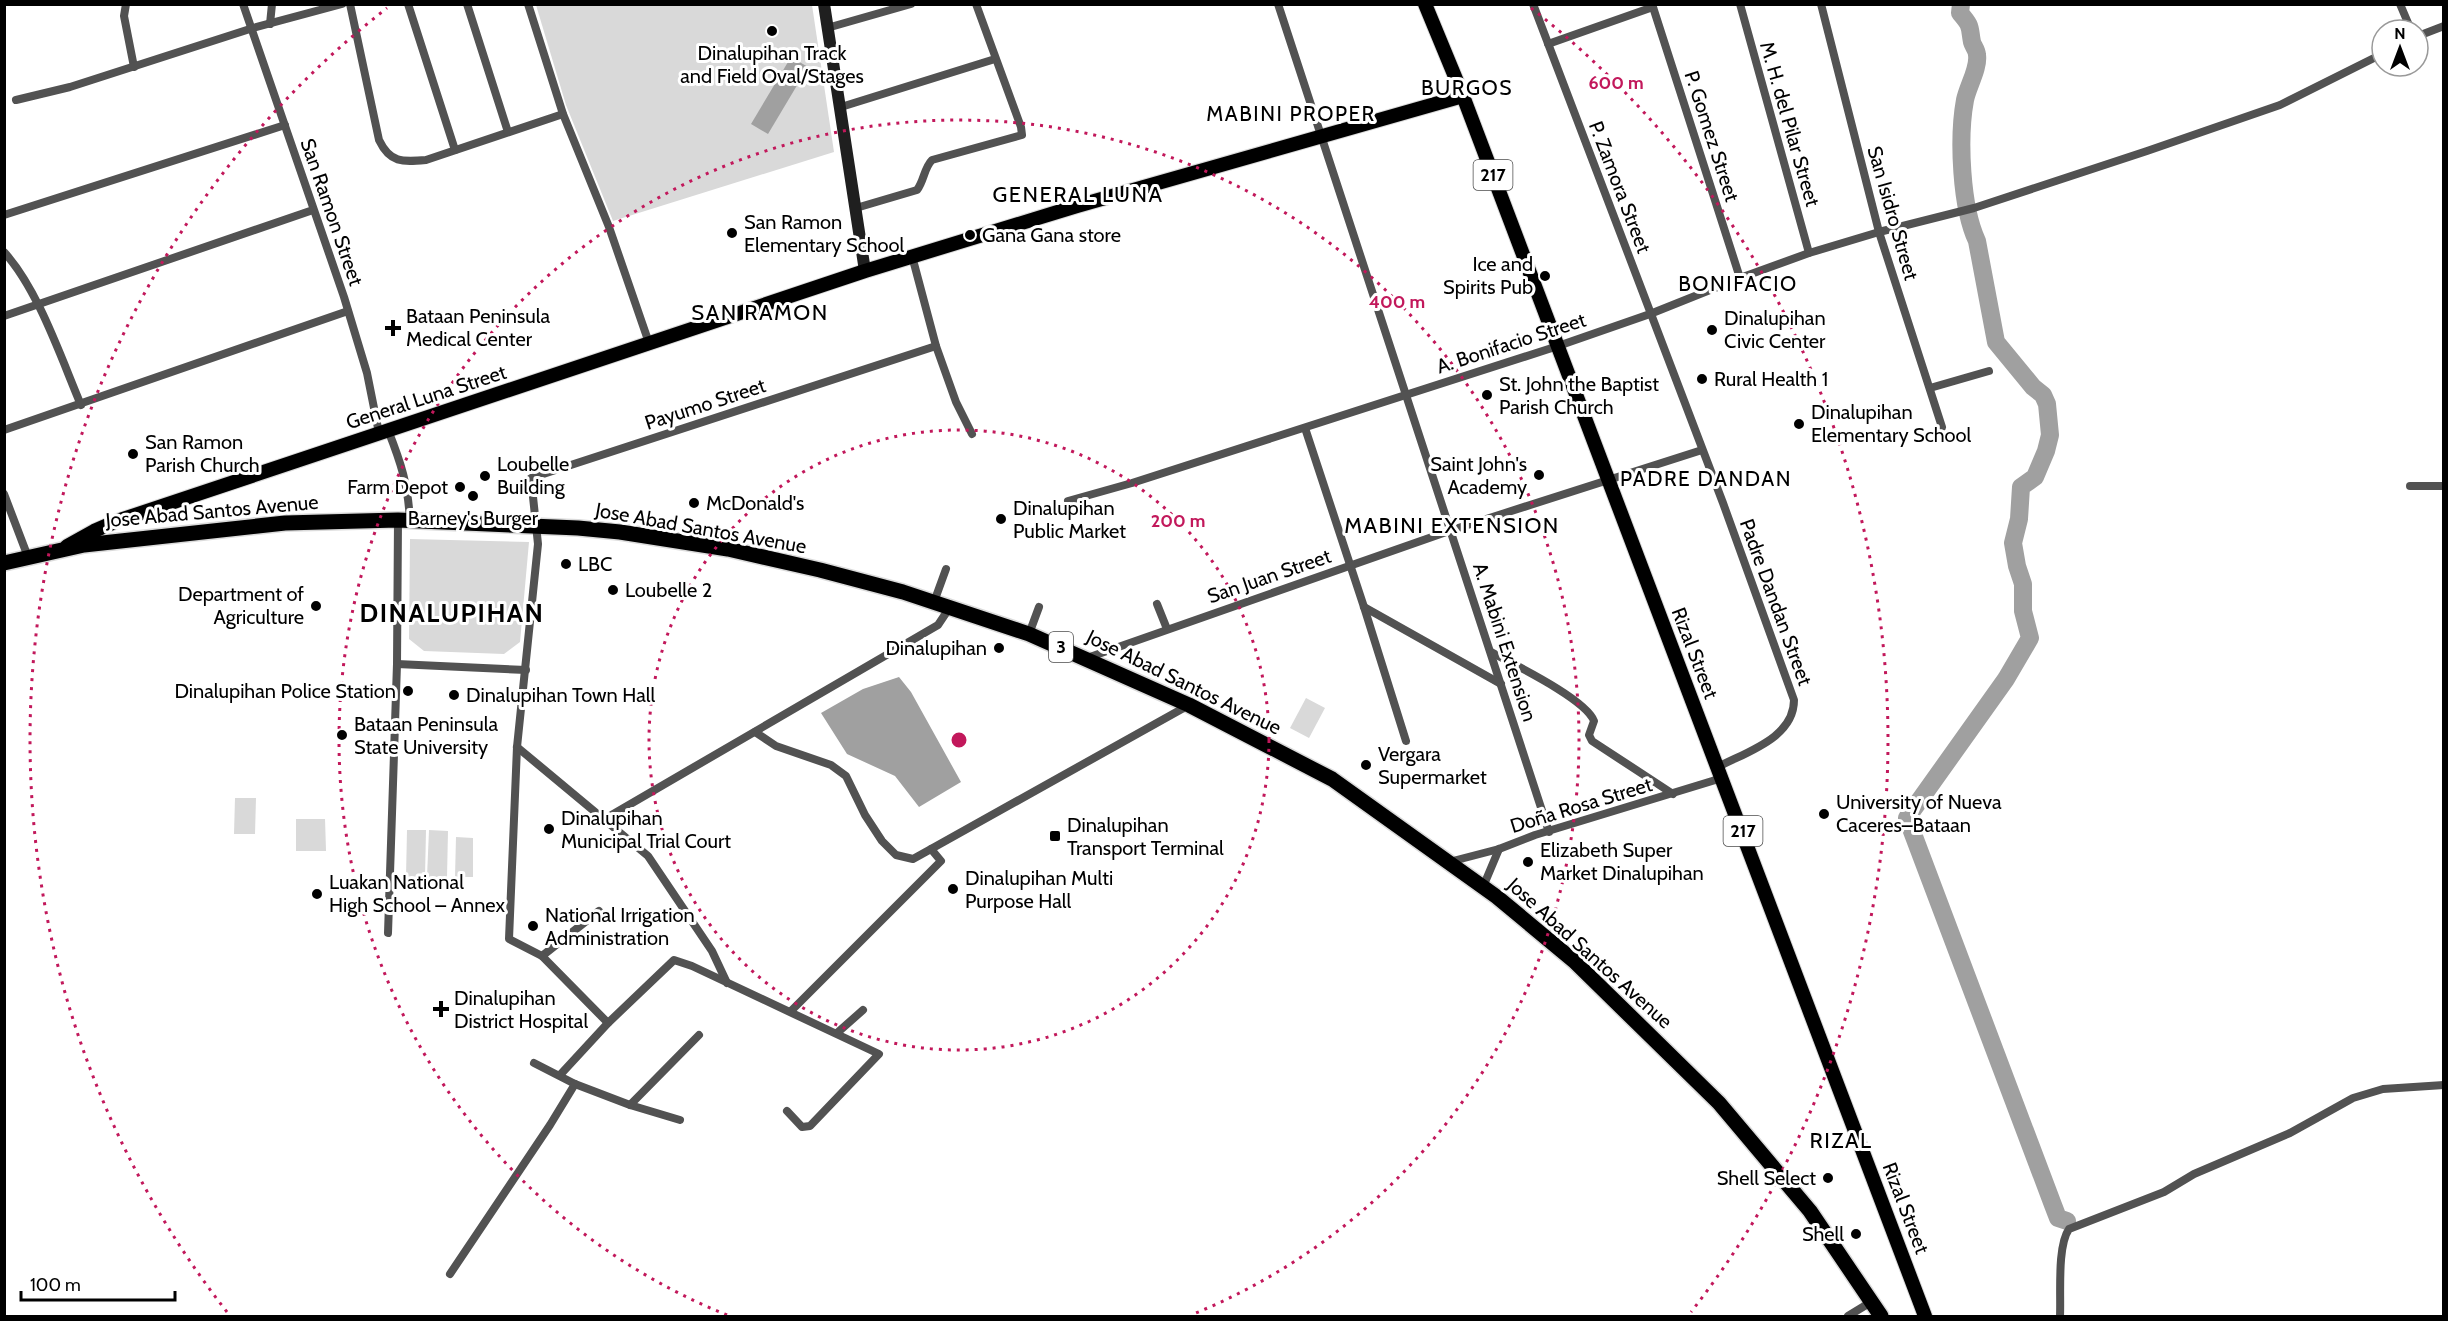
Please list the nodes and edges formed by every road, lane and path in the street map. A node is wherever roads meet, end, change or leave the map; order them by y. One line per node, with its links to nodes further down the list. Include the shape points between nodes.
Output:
1 (126, 4): 26 (street, via 124,16)
2 (243, 4): 21 (street, San Ramon Street)
3 (272, 4): 20 (street)
4 (342, 4): 20 (street)
5 (350, 4): 34 (street, via 384,152 405,162)
6 (408, 4): 34 (street)
7 (467, 4): 32 (street)
8 (528, 4): 30 (street)
9 (824, 4): 22 (main road)
10 (911, 4): 22 (street)
11 (976, 4): 24 (street)
12 (1278, 4): 33 (street, A. Mabini Extension)
13 (1425, 4): 27 (main road, Rizal Street / 217)
14 (1533, 4): 23 (street, P. Zamora Street)
15 (1740, 4): 40 (street, M. H. del Pilar Street)
16 (1821, 4): 38 (street, San Isidro Street)
17 (2400, 4): 19 (street)
18 (1652, 6): 23 (street); 43 (street, P. Gomez Street)
19 (2406, 18)
20 (270, 24): 21 (street)
21 (253, 28): 26 (street); 31 (street, San Ramon Street)
22 (827, 28): 29 (main road)
23 (1548, 44): 46 (street, P. Zamora Street)
24 (995, 59): 29 (street); 35 (street, via 1022,135 932,160 917,190)
25 (2370, 60): 38 (street, A. Bonifacio Street, via 2280,105 1962,212)
26 (134, 67): 28 (street)
27 (1463, 96): 33 (main road, General Luna Street); 50 (main road, Rizal Street / 217)
28 (16, 100)
29 (841, 107): 35 (main road)
30 (563, 114): 32 (street); 48 (street, via 609,227)
31 (285, 125): 36 (street, San Ramon Street); 37 (street)
32 (508, 132): 34 (street)
33 (1320, 135): 41 (main road, General Luna Street); 53 (street, A. Mabini Extension)
34 (455, 150)
35 (856, 208): 42 (main road)
36 (313, 210): 44 (street); 45 (street, San Ramon Street)
37 (4, 215)
38 (1879, 232): 40 (street, A. Bonifacio Street); 52 (street, San Isidro Street)
39 (4, 252): 44 (street)
40 (1809, 253): 43 (street, A. Bonifacio Street)
41 (912, 256): 42 (main road, General Luna Street); 49 (street)
42 (865, 271): 48 (main road, General Luna Street)
43 (1740, 278): 46 (street, A. Bonifacio Street)
44 (38, 306): 47 (street); 54 (street)
45 (348, 311): 54 (street); 58 (street, San Ramon Street)
46 (1650, 314): 50 (street, A. Bonifacio Street); 60 (street, Padre Dandan Street)
47 (4, 316)
48 (649, 343): 58 (main road, General Luna Street)
49 (936, 346): 59 (street); 67 (street, Payumo Street, via 531,478)
50 (1558, 346): 53 (street, A. Bonifacio Street); 61 (main road, Rizal Street / 217)
51 (1989, 371): 52 (street)
52 (1930, 388): 55 (street, San Isidro Street)
53 (1404, 394): 56 (street, A. Bonifacio Street); 68 (street, A. Mabini Extension)
54 (81, 405): 57 (street)
55 (1942, 427)
56 (1305, 428): 65 (street, A. Bonifacio Street); 72 (street)
57 (4, 430)
58 (383, 431): 66 (street, San Ramon Street, via 409,491); 69 (main road, General Luna Street, via 117,521)
59 (972, 434)
60 (1702, 450): 61 (street, San Juan Street); 90 (street, Padre Dandan Street, via 1794,700 1792,719 1778,735)
61 (1609, 480): 68 (street, San Juan Street); 90 (main road, Rizal Street / 217)
62 (2410, 486): 63 (street)
63 (2444, 486)
64 (4, 494): 70 (street)
65 (1068, 501)
66 (404, 520): 67 (highway, Jose Abad Santos Avenue / 3); 69 (highway, Jose Abad Santos Avenue / 3, via 228,527); 83 (street, San Ramon Street)
67 (538, 525): 74 (highway, Jose Abad Santos Avenue / 3, via 620,532 728,549); 84 (street)
68 (1452, 530): 72 (street, San Juan Street); 81 (street, A. Mabini Extension)
69 (60, 550): 70 (highway, Jose Abad Santos Avenue / 3)
70 (28, 557): 71 (highway, Jose Abad Santos Avenue / 3)
71 (4, 563)
72 (1350, 566): 78 (street); 79 (street, San Juan Street)
73 (946, 569): 74 (street)
74 (934, 602): 76 (highway, Jose Abad Santos Avenue / 3)
75 (1157, 604): 79 (street)
76 (950, 607): 80 (highway, Jose Abad Santos Avenue / 3); 87 (street, via 938,625)
77 (1040, 608): 80 (street)
78 (1365, 608): 85 (street); 88 (street)
79 (1167, 629): 82 (street, San Juan Street)
80 (1029, 634): 82 (highway, Jose Abad Santos Avenue / 3)
81 (1491, 652): 85 (street, A. Mabini Extension); 91 (street, via 1553,686 1587,711 1594,721 1589,735 1592,741)
82 (1087, 658): 86 (highway, Jose Abad Santos Avenue / 3)
83 (398, 664): 84 (street); 99 (street, San Ramon Street)
84 (526, 670): 89 (street)
85 (1500, 684): 93 (street, A. Mabini Extension)
86 (1190, 705): 94 (street); 96 (highway, Jose Abad Santos Avenue / 3, via 1332,779)
87 (755, 732): 92 (street); 94 (street, via 776,746 831,765 846,776 865,815 896,855 913,858)
88 (1406, 741)
89 (517, 747): 92 (street); 100 (street, via 509,939)
90 (1720, 773): 91 (street, Doña Rosa Street); 118 (main road, Rizal Street / 217)
91 (1672, 794): 93 (street, Doña Rosa Street)
92 (603, 820): 101 (street, via 648,856 712,951)
93 (1549, 832): 95 (street, Doña Rosa Street)
94 (931, 849): 103 (street, via 941,861)
95 (1499, 849): 96 (street, Doña Rosa Street); 97 (street)
96 (1449, 862): 97 (highway, Jose Abad Santos Avenue / 3)
97 (1483, 887): 115 (highway, Jose Abad Santos Avenue / 3, via 1574,961 1719,1103 1810,1211)
98 (599, 911): 100 (street)
99 (388, 933)
100 (542, 956): 104 (street)
101 (727, 983): 103 (street); 104 (street, via 674,960)
102 (863, 1010): 105 (street)
103 (791, 1011): 105 (street)
104 (608, 1023): 108 (street)
105 (837, 1033): 112 (street, via 879,1054 807,1128)
106 (699, 1035): 111 (street)
107 (534, 1063): 108 (street)
108 (560, 1075): 109 (street)
109 (574, 1084): 111 (street); 114 (street)
110 (2444, 1085): 119 (street, via 2396,1087 2353,1098 2290,1133 2194,1174 2164,1192 2069,1229 2063,1247)
111 (630, 1106): 113 (street)
112 (787, 1111)
113 (680, 1120)
114 (450, 1274)
115 (1871, 1302): 116 (street); 117 (highway, Jose Abad Santos Avenue / 3)
116 (1848, 1317)
117 (1881, 1317)
118 (1925, 1317)
119 (2060, 1317)

